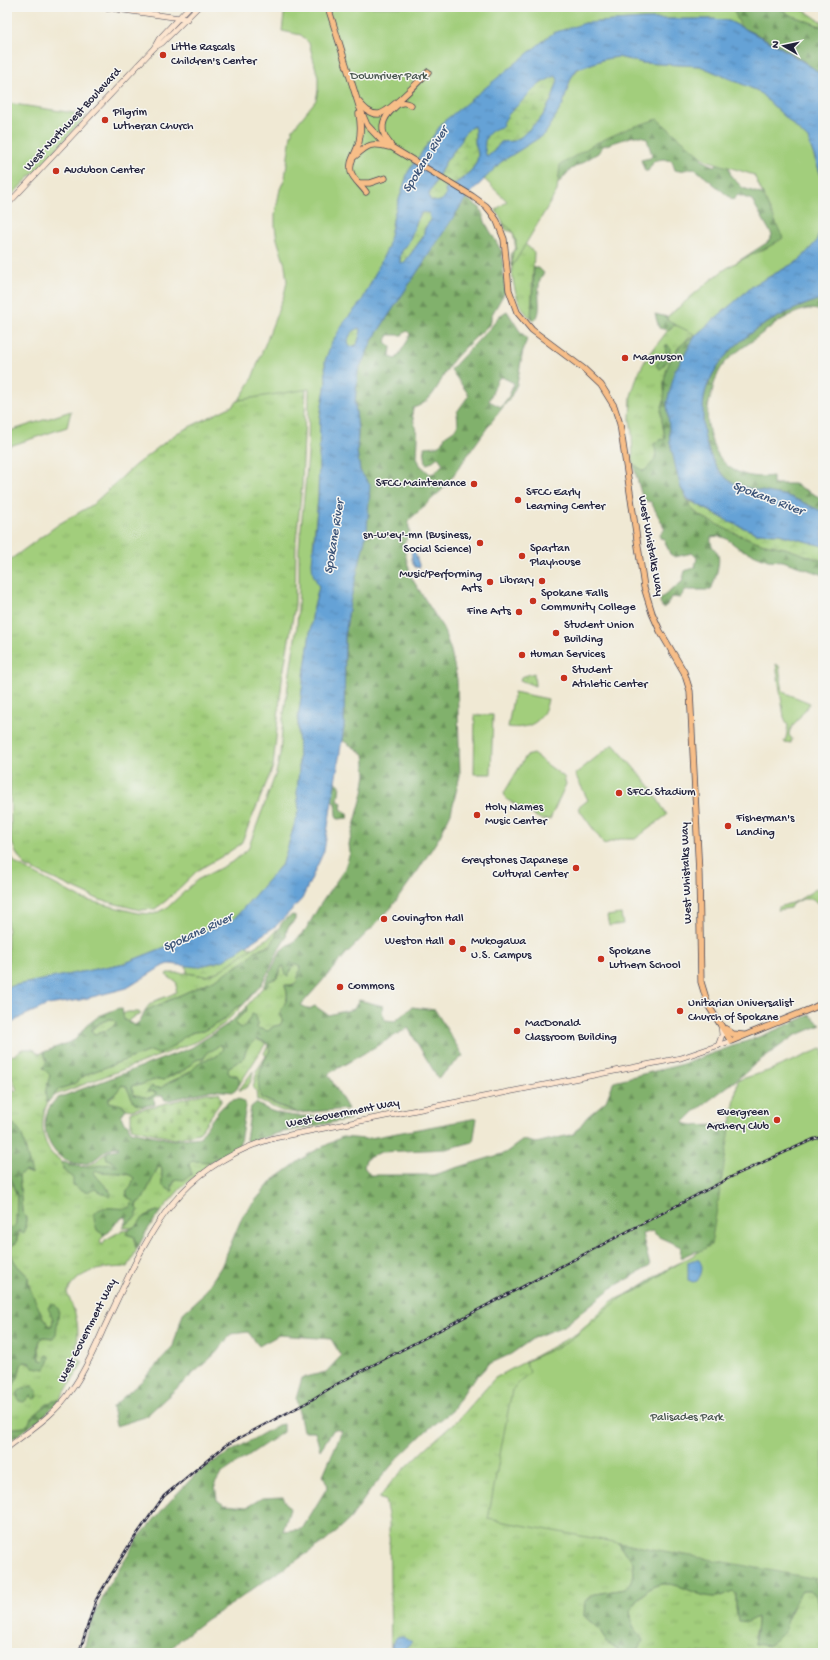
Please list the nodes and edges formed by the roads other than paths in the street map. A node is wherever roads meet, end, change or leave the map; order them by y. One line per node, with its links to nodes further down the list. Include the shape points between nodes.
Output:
1 (102, 7): 5 (main road)
2 (189, 7): 5 (main road, West Northwest Boulevard)
3 (198, 7): 6 (main road, West Northwest Boulevard)
4 (328, 7): 9 (main road)
5 (179, 18): 6 (main road); 7 (main road, West Northwest Boulevard)
6 (187, 19): 7 (main road, West Northwest Boulevard)
7 (154, 48): 16 (main road, West Northwest Boulevard)
8 (428, 72): 10 (main road)
9 (356, 98): 10 (main road, via 365,109 376,114 385,111); 11 (main road, via 371,130 379,139); 12 (main road, via 361,130)
10 (398, 100): 11 (main road, via 412,103 400,104 388,113 383,122 385,138)
11 (396, 150): 12 (main road, via 372,144); 18 (main road, West Whistalks Way, via 486,206 497,221 504,239 509,290 519,315 532,330 584,368 601,385 614,406 620,424 644,587 652,613 684,672 690,691 701,982 708,1005)
12 (352, 159): 14 (main road, via 351,172)
13 (385, 178): 14 (main road)
14 (359, 183): 15 (main road)
15 (366, 192)
16 (7, 205)
17 (823, 1003): 19 (main road, West Government Way)
18 (721, 1025): 19 (main road, via 733,1034); 20 (main road, West Whistalks Way); 21 (main road, via 722,1035)
19 (748, 1034): 20 (main road, West Government Way)
20 (730, 1040): 21 (main road, West Government Way)
21 (718, 1046): 22 (main road, West Government Way, via 651,1065 274,1138 242,1150 209,1169 185,1188 168,1208 151,1231 87,1364 72,1389 59,1406)
22 (7, 1448)

